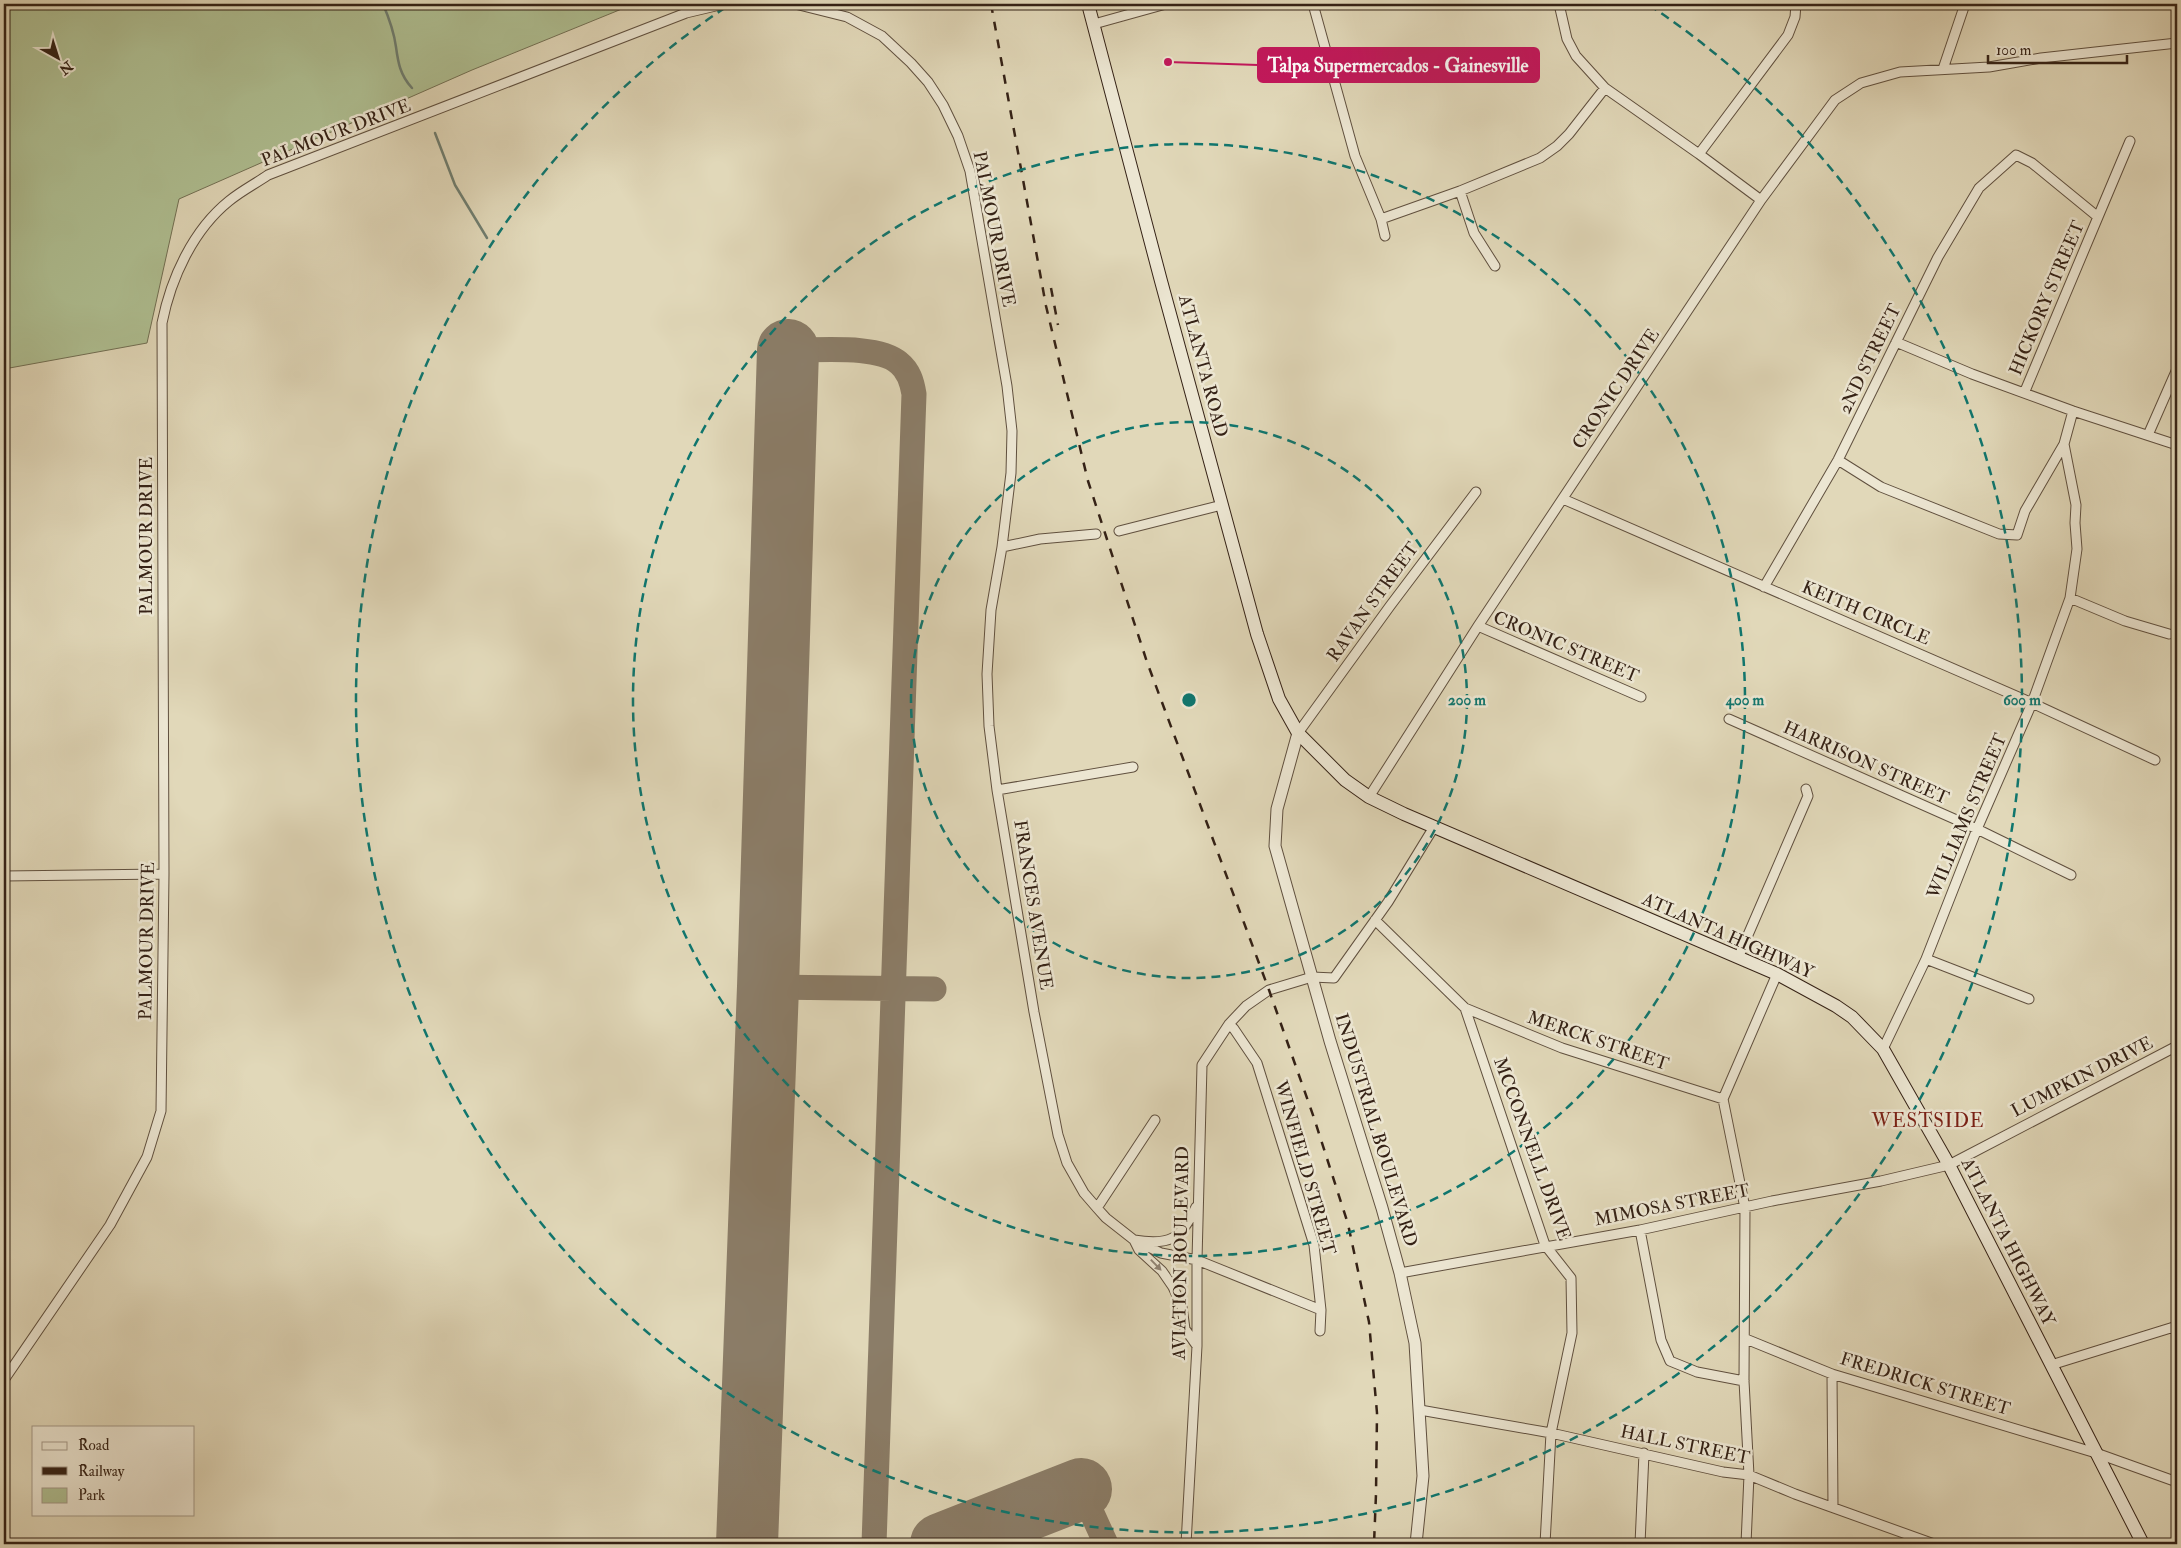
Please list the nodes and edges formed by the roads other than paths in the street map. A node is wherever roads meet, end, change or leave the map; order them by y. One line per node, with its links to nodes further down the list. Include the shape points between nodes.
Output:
1 (724, 4): 51 (street, PALMOUR DRIVE, via 686,13 268,176 229,201 203,229 188,252 166,303 162,323)
2 (796, 4): 35 (street, PALMOUR DRIVE, via 847,17 882,36 928,82 958,136 970,171 1012,431 1011,473)
3 (1088, 4): 9 (main road, ATLANTA ROAD)
4 (1166, 4): 9 (street)
5 (1313, 4): 19 (street, via 1355,156)
6 (1559, 4): 12 (street, via 1567,38 1576,56)
7 (1796, 4): 14 (street, via 1788,35)
8 (1965, 4): 11 (street)
9 (1094, 24): 32 (main road, ATLANTA ROAD)
10 (2177, 43): 11 (street, CRONIC DRIVE, via 1989,67)
11 (1942, 69): 17 (street, CRONIC DRIVE, via 1900,72 1871,80 1835,100)
12 (1605, 88): 14 (street); 16 (street, via 1569,134 1540,158)
13 (2130, 140): 18 (street, HICKORY STREET)
14 (1699, 154): 17 (street)
15 (2016, 154): 18 (street, HICKORY STREET, via 2032,163); 22 (street, 2ND STREET, via 1979,188 1938,257)
16 (1460, 191): 19 (street); 21 (street, via 1474,233)
17 (1761, 200): 31 (street, CRONIC DRIVE)
18 (2098, 217): 24 (street, HICKORY STREET)
19 (1381, 219): 20 (street)
20 (1385, 236)
21 (1494, 266)
22 (1896, 342): 24 (street, via 1972,374); 29 (street, 2ND STREET)
23 (2177, 370): 26 (street)
24 (2025, 391): 25 (street)
25 (2073, 410): 26 (street); 27 (street)
26 (2148, 435): 28 (street)
27 (2064, 444): 29 (street, via 2025,512 2017,536 1998,534 1881,486); 37 (street, WILLIAMS STREET, via 2076,505 2077,549)
28 (2177, 445)
29 (1838, 460): 36 (street, 2ND STREET)
30 (1476, 492): 43 (street, RAVAN STREET)
31 (1563, 499): 36 (street, KEITH CIRCLE); 38 (street, CRONIC DRIVE)
32 (1222, 505): 33 (street); 43 (main road, ATLANTA ROAD, via 1257,634 1279,699)
33 (1119, 531)
34 (1096, 534): 35 (street, via 1040,539)
35 (1002, 547): 47 (street, FRANCES AVENUE, via 991,610 987,674)
36 (1764, 587): 41 (street, KEITH CIRCLE)
37 (2070, 598): 39 (street, via 2125,621); 41 (street, WILLIAMS STREET)
38 (1478, 626): 40 (street, CRONIC STREET); 48 (street, CRONIC DRIVE)
39 (2169, 634)
40 (1641, 697)
41 (2032, 703): 44 (street, KEITH CIRCLE); 50 (street, WILLIAMS STREET)
42 (1729, 720): 50 (street, HARRISON STREET)
43 (1298, 733): 48 (main road, ATLANTA HIGHWAY, via 1345,780); 58 (street, INDUSTRIAL BOULEVARD, via 1277,809 1275,846)
44 (2155, 760)
45 (1133, 767): 47 (street)
46 (1806, 789): 55 (street, via 1808,796)
47 (997, 790): 68 (street, FRANCES AVENUE, via 1058,1135 1068,1164 1084,1193)
48 (1369, 797): 49 (main road, ATLANTA HIGHWAY)
49 (1434, 827): 54 (street); 55 (main road, ATLANTA HIGHWAY)
50 (1977, 829): 52 (street, HARRISON STREET); 56 (street, WILLIAMS STREET)
51 (164, 874): 53 (street); 83 (street, PALMOUR DRIVE, via 161,1111 146,1157 110,1225)
52 (2071, 875)
53 (4, 876)
54 (1375, 920): 58 (street, via 1334,978); 60 (street, MCCONNELL DRIVE)
55 (1738, 958): 57 (main road, ATLANTA HIGHWAY)
56 (1926, 959): 59 (street); 63 (street, WILLIAMS STREET)
57 (1777, 974): 63 (main road, ATLANTA HIGHWAY, via 1836,1006); 64 (street)
58 (1312, 977): 61 (street, AVIATION BOULEVARD, via 1269,990); 74 (street, INDUSTRIAL BOULEVARD)
59 (2029, 1000)
60 (1465, 1008): 64 (street, MERCK STREET, via 1562,1048); 72 (street, MCCONNELL DRIVE)
61 (1228, 1024): 67 (street, AVIATION BOULEVARD, via 1202,1065); 75 (street, WINFIELD STREET, via 1257,1063 1314,1245)
62 (2177, 1046): 66 (street, LUMPKIN DRIVE)
63 (1883, 1049): 66 (main road, ATLANTA HIGHWAY)
64 (1723, 1099): 69 (street)
65 (1155, 1120): 68 (street)
66 (1949, 1165): 69 (street, MIMOSA STREET); 81 (main road, ATLANTA HIGHWAY)
67 (1198, 1202): 71 (street, via 1184,1231 1172,1240 1162,1243); 73 (street, AVIATION BOULEVARD)
68 (1097, 1208): 71 (street, FRANCES AVENUE)
69 (1745, 1208): 70 (street, MIMOSA STREET); 78 (street)
70 (1640, 1230): 72 (street, MIMOSA STREET); 84 (street, via 1661,1340 1670,1361 1697,1372)
71 (1134, 1240): 73 (street, FRANCES AVENUE, via 1161,1253); 80 (street, FRANCES AVENUE, one-way to 80, via 1139,1250 1162,1271 1173,1287 1182,1307 1185,1329)
72 (1545, 1245): 74 (street, MIMOSA STREET); 86 (street, MCCONNELL DRIVE, via 1571,1278 1572,1334)
73 (1197, 1260): 75 (street, FRANCES AVENUE); 80 (street, AVIATION BOULEVARD)
74 (1400, 1273): 85 (street, INDUSTRIAL BOULEVARD, via 1415,1343)
75 (1321, 1310): 77 (street, WINFIELD STREET)
76 (2177, 1326): 79 (street); 81 (street)
77 (1320, 1331)
78 (1746, 1339): 82 (street, FREDRICK STREET); 84 (street)
79 (2177, 1341)
80 (1197, 1346): 92 (street, AVIATION BOULEVARD)
81 (2052, 1365): 88 (main road, ATLANTA HIGHWAY)
82 (1832, 1374): 88 (street, FREDRICK STREET); 91 (street)
83 (4, 1380)
84 (1744, 1380): 89 (street)
85 (1420, 1410): 86 (street, HALL STREET); 93 (street, INDUSTRIAL BOULEVARD, via 1423,1476)
86 (1551, 1433): 87 (street, HALL STREET); 94 (street, MCCONNELL DRIVE)
87 (1644, 1453): 89 (street, HALL STREET); 95 (street)
88 (2096, 1453): 90 (street, FREDRICK STREET); 98 (main road, ATLANTA HIGHWAY)
89 (1749, 1475): 91 (street, HALL STREET); 96 (street)
90 (2177, 1482)
91 (1833, 1507): 97 (street, HALL STREET)
92 (1186, 1544)
93 (1416, 1544)
94 (1545, 1544)
95 (1640, 1544)
96 (1746, 1544)
97 (1934, 1544)
98 (2143, 1544)

